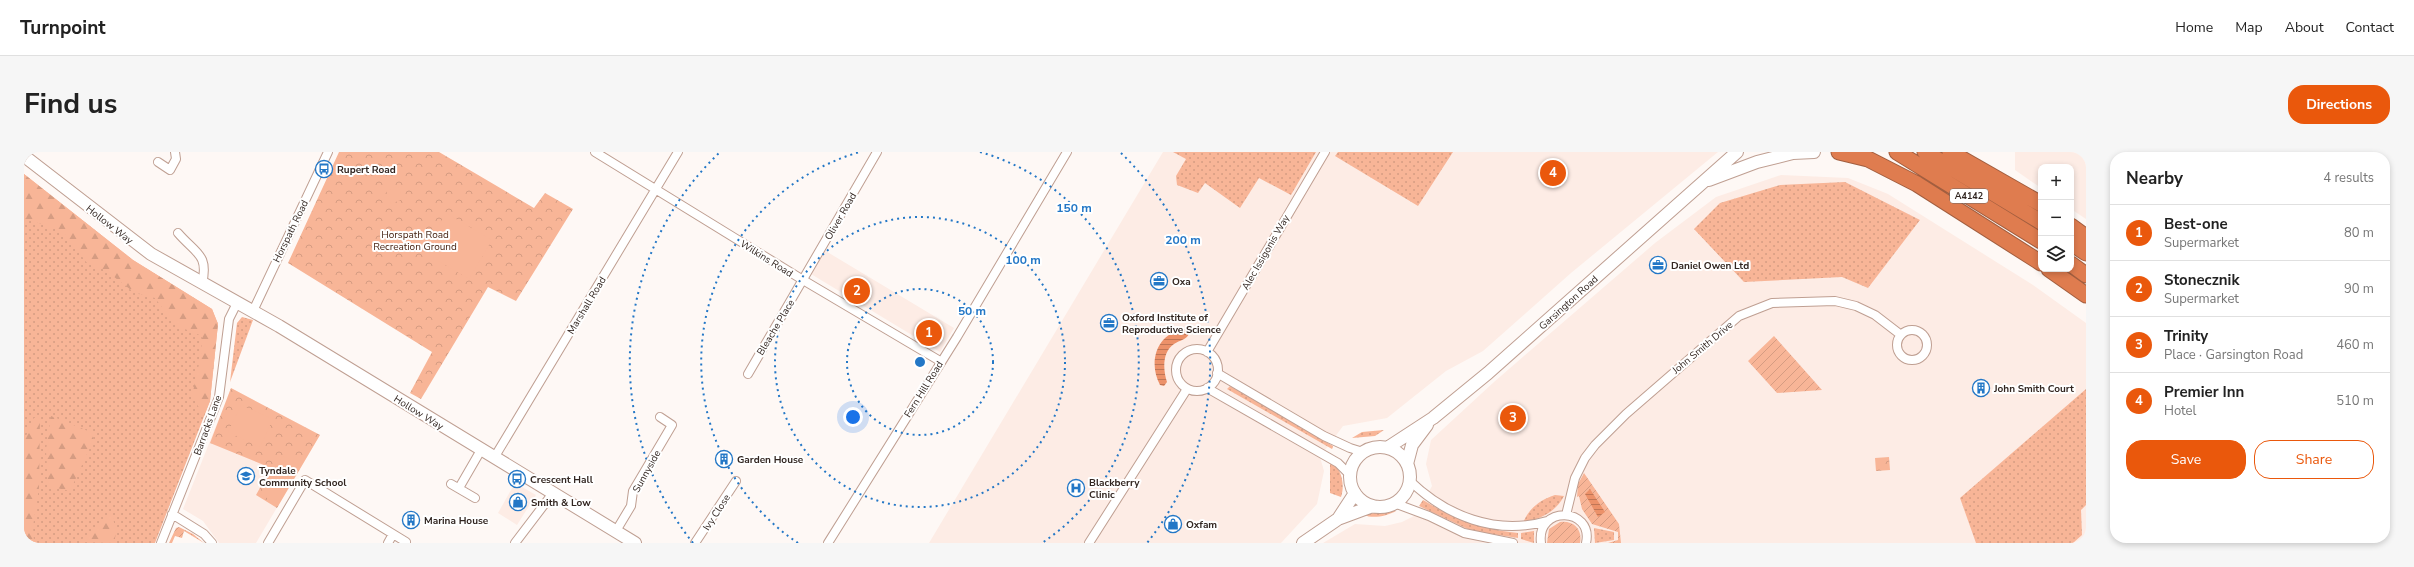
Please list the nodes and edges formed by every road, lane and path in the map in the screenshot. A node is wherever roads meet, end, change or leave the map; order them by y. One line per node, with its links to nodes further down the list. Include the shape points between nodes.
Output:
1 (175, 152): 16 (street, via 176,159 170,170)
2 (328, 152): 35 (street, Horspath Road)
3 (596, 152): 18 (street, Wilkins Road)
4 (678, 152): 18 (street, Marshall Road)
5 (877, 152): 31 (street, Oliver Road)
6 (1067, 152): 38 (street, Fern Hill Road)
7 (1325, 152): 37 (street, Alec Issigonis Way)
8 (1737, 152): 17 (main road, Garsington Road)
9 (1792, 152): 10 (main road); 17 (main road, via 1757,162)
10 (1814, 152)
11 (1839, 152): 27 (highway, via 1868,159 1917,184)
12 (1897, 152): 24 (highway, A4142)
13 (1925, 152): 20 (highway, A4142)
14 (1950, 152): 19 (highway)
15 (24, 156): 32 (main road, Hollow Way, via 128,238)
16 (158, 162)
17 (1700, 184): 44 (main road, Garsington Road, via 1554,315)
18 (656, 189): 31 (street, Wilkins Road); 48 (street, Marshall Road)
19 (2038, 202)
20 (2038, 220)
21 (2074, 228): 23 (highway)
22 (178, 233): 32 (street, via 203,258 206,268)
23 (2086, 237)
24 (2038, 239)
25 (2074, 245): 26 (highway)
26 (2086, 253)
27 (2038, 261)
28 (2074, 266): 30 (highway)
29 (2053, 272): 33 (highway)
30 (2086, 275)
31 (803, 280): 38 (street, Wilkins Road); 40 (street, Bleache Place)
32 (202, 284): 34 (main road, Hollow Way)
33 (2086, 295)
34 (237, 303): 35 (main road, Hollow Way); 58 (street, Barracks Lane, via 229,319 218,397)
35 (253, 311): 46 (main road, Hollow Way)
36 (1901, 335): 59 (street, John Smith Drive, via 1875,315 1856,306 1834,301 1772,303 1739,316 1626,414 1595,445 1575,478)
37 (1207, 352): 39 (street, via 1215,361); 42 (street, via 1188,352 1178,360 1176,373)
38 (940, 361): 72 (street, Fern Hill Road)
39 (1217, 373): 41 (street); 47 (street, via 1324,436)
40 (748, 374)
41 (1207, 388): 42 (street, via 1197,391); 50 (street, via 1338,463)
42 (1187, 389): 73 (street)
43 (660, 417): 62 (street, Sunnyside, via 672,425 633,491 631,506)
44 (1433, 418): 45 (main road); 49 (main road, via 1412,445)
45 (1387, 448): 47 (main road, via 1376,447); 49 (main road, via 1401,455)
46 (481, 450): 48 (main road, Hollow Way); 55 (street, via 455,486)
47 (1363, 452): 50 (main road, via 1355,461)
48 (494, 458): 53 (main road, Hollow Way)
49 (1407, 464): 51 (main road)
50 (1351, 476): 54 (main road)
51 (1409, 480): 56 (main road, via 1404,495); 61 (street, via 1430,499 1478,522 1520,528)
52 (736, 481): 71 (street, Ivy Close)
53 (553, 493): 62 (main road, Hollow Way); 69 (street)
54 (1355, 494): 57 (main road); 60 (main road)
55 (475, 498)
56 (1394, 503): 57 (main road, via 1383,507); 75 (street, via 1429,516 1464,534)
57 (1373, 506): 60 (main road)
58 (172, 514): 65 (street, Barracks Lane); 66 (street, via 204,534)
59 (1566, 515): 61 (street, via 1555,516); 77 (street, via 1577,518 1585,527)
60 (1338, 518): 74 (main road)
61 (1548, 521): 76 (street, via 1541,533)
62 (616, 531): 70 (main road, Hollow Way)
63 (393, 534): 64 (street); 67 (street, via 305,480); 68 (street)
64 (406, 542)
65 (161, 543)
66 (212, 543)
67 (268, 543)
68 (388, 543)
69 (516, 543)
70 (635, 543)
71 (695, 543)
72 (828, 543)
73 (1089, 543)
74 (1302, 543)
75 (1512, 543)
76 (1541, 543)
77 (1586, 543)

